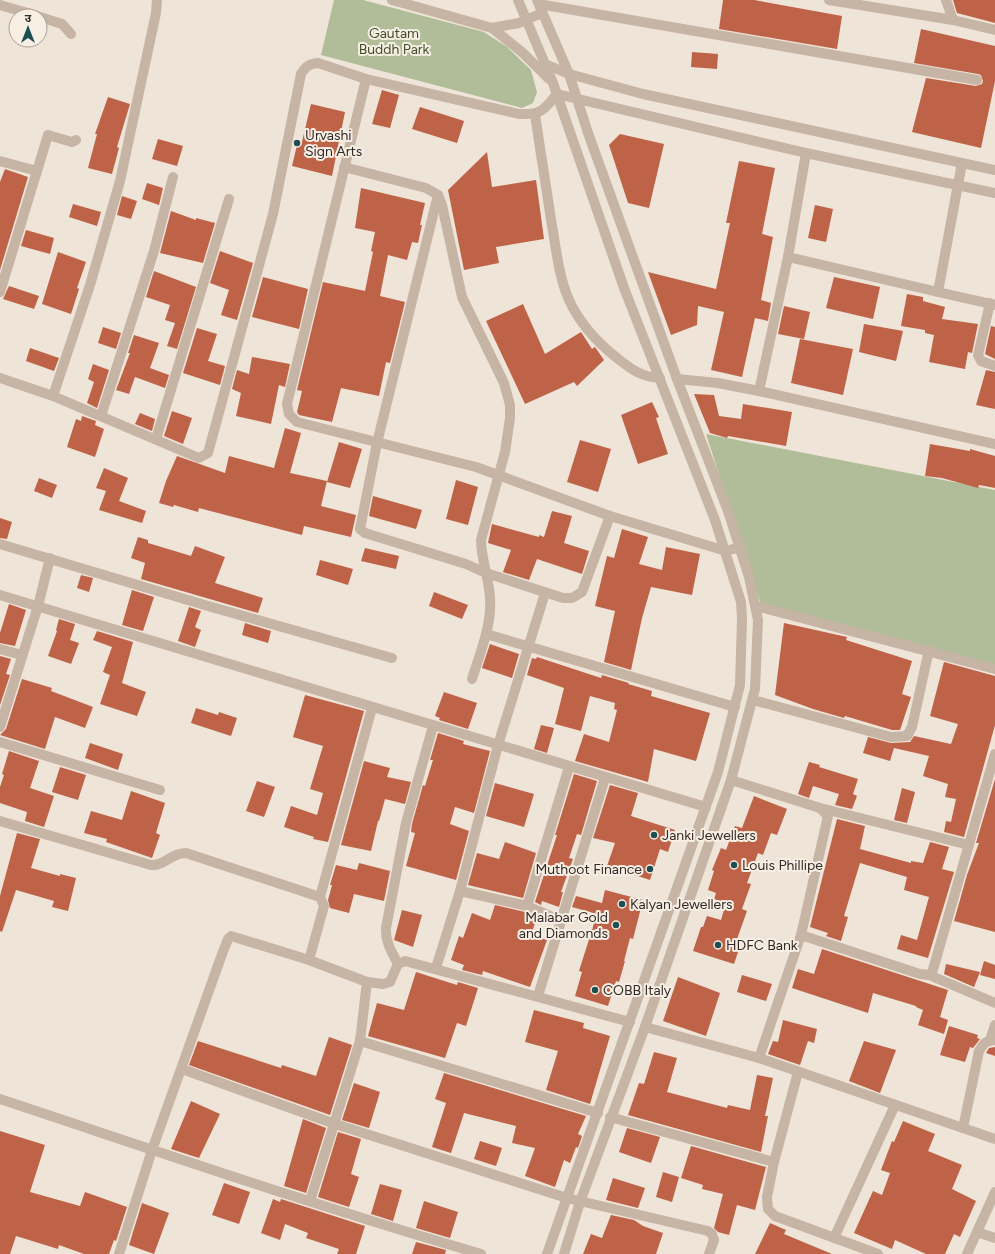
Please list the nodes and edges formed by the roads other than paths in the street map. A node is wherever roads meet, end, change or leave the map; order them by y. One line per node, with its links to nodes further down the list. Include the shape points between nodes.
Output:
1 (157, 0): 44 (street, via 120,181 90,285)
2 (392, 0): 12 (street)
3 (518, 0): 10 (street)
4 (834, 0): 11 (street)
5 (946, 0): 11 (street)
6 (0, 5): 8 (street)
7 (539, 6): 10 (street); 16 (street); 18 (street)
8 (11, 8)
9 (48, 18): 14 (street, via 58,21)
10 (526, 18): 12 (street, via 513,24); 15 (street)
11 (953, 20): 13 (street)
12 (492, 28): 19 (street, via 523,53)
13 (995, 30)
14 (71, 34)
15 (545, 64): 16 (street); 19 (street)
16 (569, 74): 21 (street); 26 (street, via 643,94)
17 (366, 79): 22 (street, via 519,114); 27 (street); 46 (street, via 318,63 305,67 273,214 208,453 199,458)
18 (976, 80)
19 (552, 83): 20 (street)
20 (557, 94): 21 (street); 22 (street, via 546,108); 41 (street, via 624,288)
21 (578, 99): 24 (street); 42 (street)
22 (535, 114): 41 (street, via 562,284 569,301 603,346 631,369 648,377)
23 (76, 140): 29 (street, via 72,142 48,135)
24 (806, 153): 31 (street); 35 (street)
25 (0, 161): 29 (street)
26 (962, 163): 28 (street); 31 (street)
27 (344, 167): 33 (street, via 426,188); 47 (street, via 287,404 289,414 297,422)
28 (995, 170)
29 (37, 171): 36 (street)
30 (173, 177): 45 (street, via 154,251)
31 (960, 184): 32 (street); 37 (street)
32 (995, 193)
33 (438, 195): 47 (street); 49 (street, via 462,297 508,394 510,418 505,452)
34 (228, 199): 46 (street)
35 (788, 257): 37 (street); 43 (street)
36 (0, 292)
37 (938, 292): 38 (street)
38 (992, 304): 39 (street, via 978,354 981,361)
39 (995, 366)
40 (0, 378): 44 (street)
41 (660, 378): 53 (street)
42 (677, 379): 43 (street); 52 (street)
43 (759, 391): 48 (street)
44 (53, 396): 45 (street)
45 (101, 416): 46 (street)
46 (156, 439)
47 (377, 443): 49 (street, via 476,467); 55 (street, via 360,529 365,533 466,564)
48 (995, 444)
49 (497, 475): 50 (street); 55 (street, via 481,540)
50 (610, 516): 53 (street); 56 (street, via 582,592 572,598)
51 (0, 544): 54 (street)
52 (740, 546): 53 (street); 59 (street)
53 (726, 552): 69 (street, via 741,602 741,664)
54 (50, 558): 58 (street); 65 (street)
55 (486, 573): 56 (street); 60 (street, via 490,600)
56 (545, 593): 61 (street)
57 (0, 595): 58 (street)
58 (38, 606): 64 (street); 70 (street)
59 (756, 606): 63 (street); 68 (street, via 758,646)
60 (486, 634): 61 (street); 67 (street)
61 (529, 647): 69 (street); 74 (street)
62 (0, 649): 64 (street)
63 (929, 650): 66 (street); 68 (street, via 912,727 907,736 891,737)
64 (22, 655): 72 (street)
65 (392, 658)
66 (995, 669)
67 (472, 679)
68 (753, 700): 78 (street)
69 (735, 707): 80 (street)
70 (372, 708): 71 (street); 85 (street)
71 (433, 726): 74 (street); 90 (street, via 406,823 386,928 388,944)
72 (0, 727)
73 (0, 742): 79 (street)
74 (498, 745): 76 (street); 84 (street)
75 (995, 754): 83 (street)
76 (569, 767): 77 (street); 86 (street)
77 (605, 778): 80 (street); 87 (street)
78 (732, 780): 81 (street); 98 (street)
79 (160, 790)
80 (706, 807): 96 (street)
81 (820, 808): 83 (street); 88 (street, via 828,816 827,823)
82 (0, 821): 85 (street, via 151,864 162,864 172,855 186,854)
83 (969, 845): 92 (street)
84 (460, 891): 86 (street); 91 (street)
85 (320, 897): 89 (street, via 324,906)
86 (528, 906): 87 (street)
87 (560, 920): 94 (street)
88 (801, 935): 92 (street); 101 (street)
89 (309, 960): 93 (street); 102 (street, via 231,936 221,957)
90 (398, 964): 91 (street, via 404,961); 93 (street, via 390,982)
91 (436, 968): 94 (street)
92 (929, 975): 95 (street)
93 (367, 982): 100 (street)
94 (538, 996): 96 (street)
95 (995, 1003)
96 (630, 1022): 106 (street)
97 (995, 1025): 99 (street)
98 (645, 1027): 101 (street); 107 (street)
99 (992, 1040): 109 (street, via 984,1043 979,1051)
100 (360, 1041): 106 (street); 108 (street)
101 (759, 1058): 103 (street)
102 (182, 1069): 108 (street); 111 (street)
103 (798, 1072): 105 (street); 112 (street)
104 (0, 1099): 111 (street)
105 (895, 1105): 109 (street); 118 (street)
106 (598, 1113): 114 (street)
107 (610, 1117): 112 (street); 116 (street)
108 (335, 1124): 114 (street); 115 (street)
109 (963, 1128): 110 (street)
110 (995, 1138)
111 (152, 1150): 115 (street); 120 (street)
112 (774, 1162): 118 (street, via 767,1202 770,1213)
113 (995, 1192): 117 (street)
114 (567, 1198): 116 (street); 122 (street)
115 (310, 1201): 121 (street)
116 (580, 1202): 123 (street); 124 (street, via 708,1231 714,1240)
117 (976, 1232): 119 (street); 126 (street)
118 (834, 1238): 125 (street)
119 (995, 1238)
120 (119, 1254)
121 (481, 1254)
122 (547, 1254)
123 (564, 1254)
124 (709, 1254)
125 (878, 1254)
126 (967, 1254)

